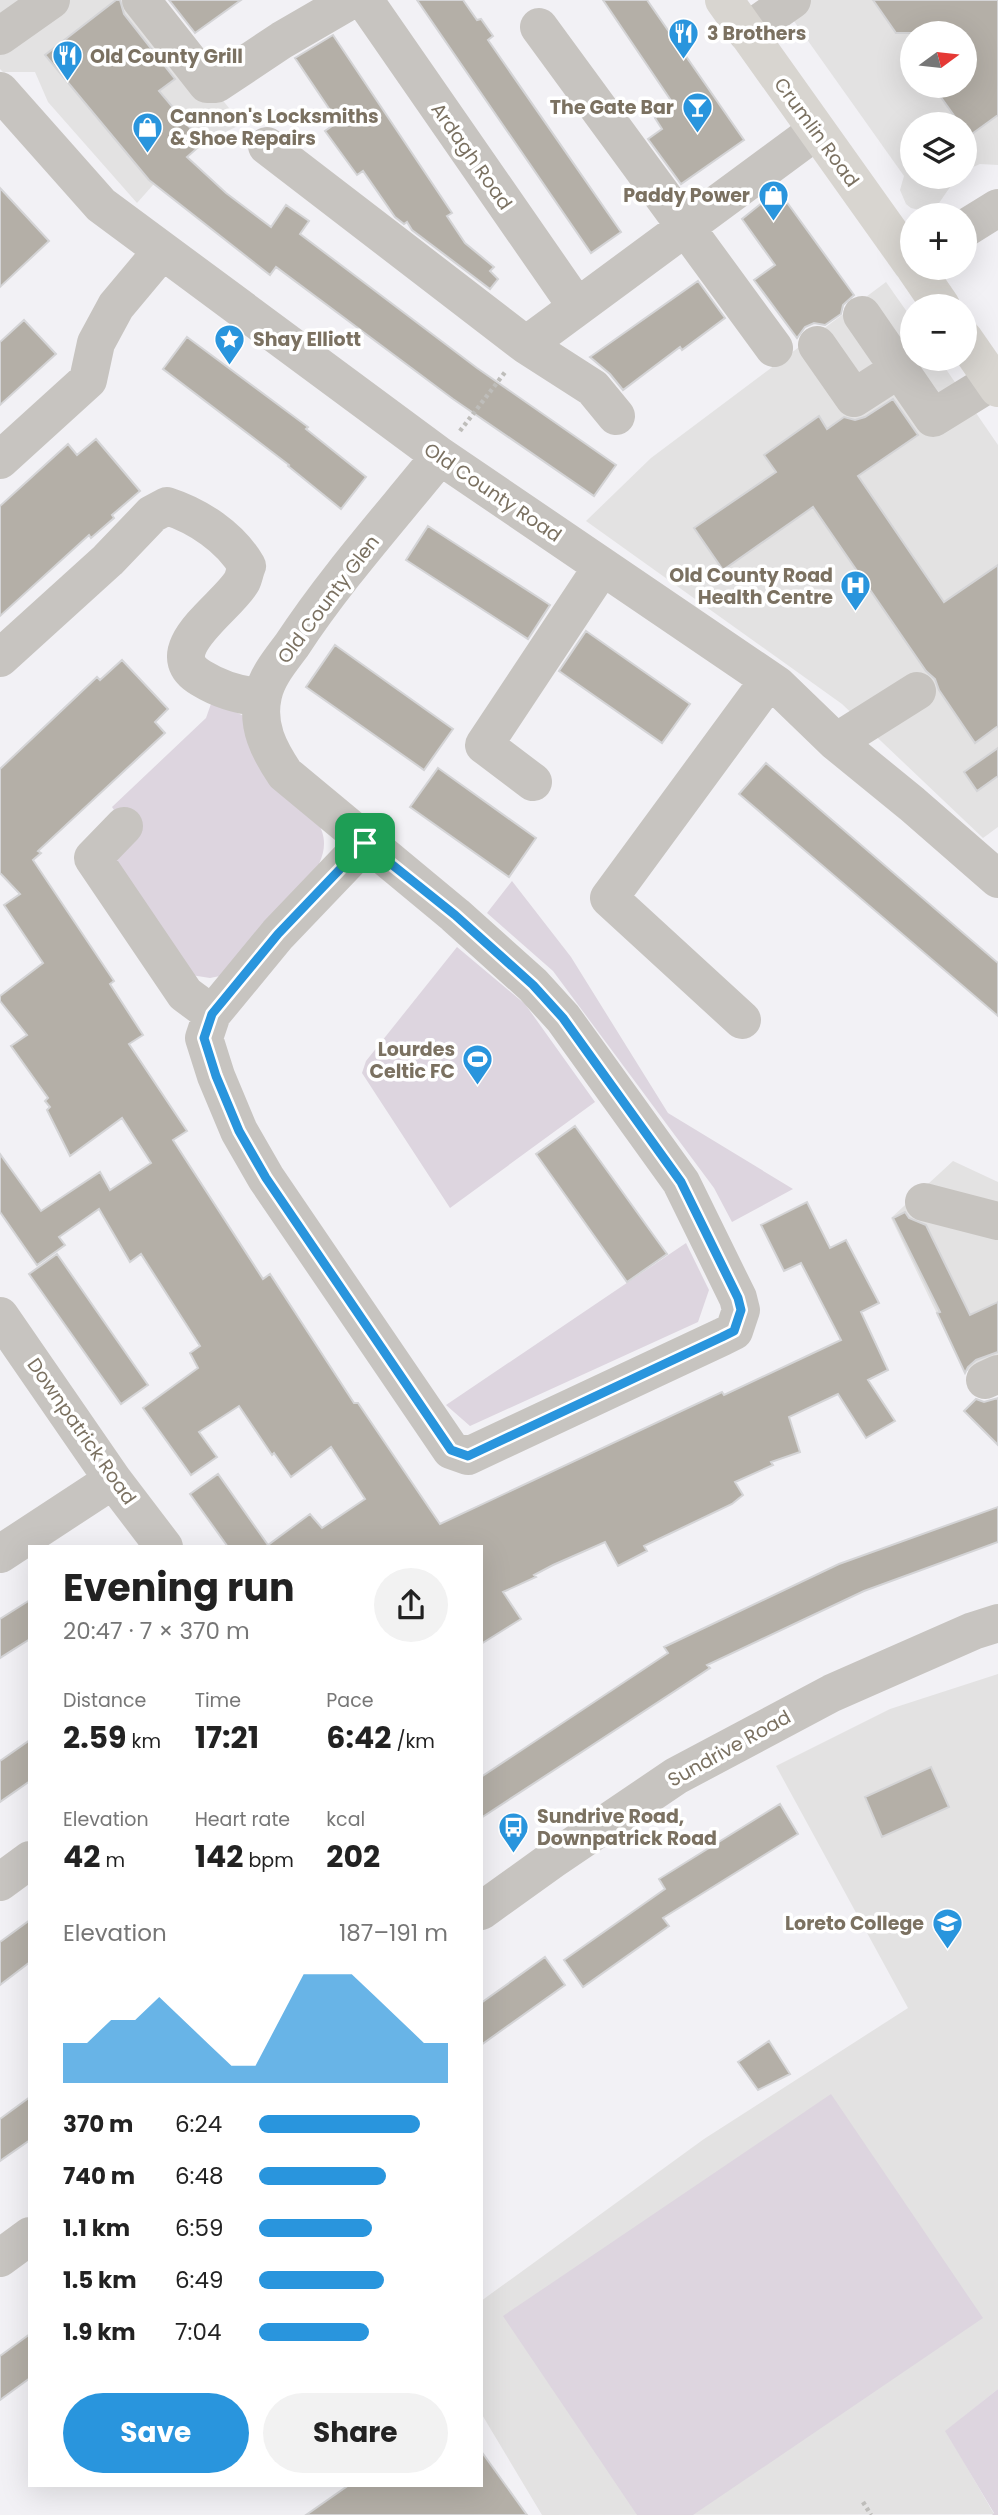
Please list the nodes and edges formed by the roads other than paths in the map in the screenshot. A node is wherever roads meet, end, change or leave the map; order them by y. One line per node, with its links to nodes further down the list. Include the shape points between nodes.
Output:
1 (51, 0): 8 (street)
2 (141, 0): 5 (street, via 207,84 216,84)
3 (724, 0): 7 (main road, Crumlin Road)
4 (792, 0): 7 (street)
5 (351, 2): 17 (street, Ardagh Road)
6 (539, 27): 14 (street)
7 (746, 32): 10 (main road, Crumlin Road)
8 (0, 36)
9 (0, 91): 16 (street, Old County Road, via 101,205)
10 (816, 131): 14 (street); 15 (main road, Crumlin Road)
11 (267, 146): 19 (street)
12 (998, 208): 13 (street)
13 (977, 221)
14 (686, 226): 17 (street); 21 (street)
15 (900, 248)
16 (162, 251): 26 (street, Old County Road); 27 (street, via 116,306 96,343 88,380)
17 (576, 307): 19 (street)
18 (862, 315): 23 (street)
19 (526, 345): 25 (street, via 593,388)
20 (817, 345): 23 (street, via 854,398)
21 (774, 348)
22 (977, 357): 24 (main road)
23 (899, 369): 24 (street, via 933,418)
24 (996, 384)
25 (616, 416)
26 (440, 456): 28 (street, Old County Road); 32 (street, Old County Glen, via 311,615 266,683)
27 (0, 460)
28 (602, 567): 30 (street, Old County Road); 34 (street, via 484,744)
29 (0, 658): 32 (street, via 152,514 167,506 190,513 237,550 247,565 242,581 188,643 185,660 189,671 210,684)
30 (769, 680): 33 (street, Old County Road); 39 (street, via 609,898)
31 (916, 691): 33 (street)
32 (262, 697): 36 (street, Old County Glen, via 261,719 268,749 285,774)
33 (836, 742): 37 (street, Old County Road)
34 (533, 782)
35 (124, 826): 38 (street, via 93,858 185,994)
36 (365, 843): 38 (street, via 278,934); 38 (street, Old County Glen, via 455,915 563,1018 681,1182 738,1298 741,1310 734,1331 468,1456 451,1450 266,1178 239,1131 204,1038)
37 (998, 879)
38 (212, 1014)
39 (742, 1020)
40 (924, 1202): 41 (street)
41 (998, 1222)
42 (0, 1316): 43 (street, Downpatrick Road)
43 (114, 1480): 44 (street, Downpatrick Road); 45 (street)
44 (163, 1545)
45 (0, 1554)
46 (998, 1623): 49 (street, Sundrive Road, via 832,1693 677,1776)
47 (28, 1861): 48 (street)
48 (0, 1882)
49 (483, 1910)
50 (28, 2238): 51 (street)
51 (0, 2259)

